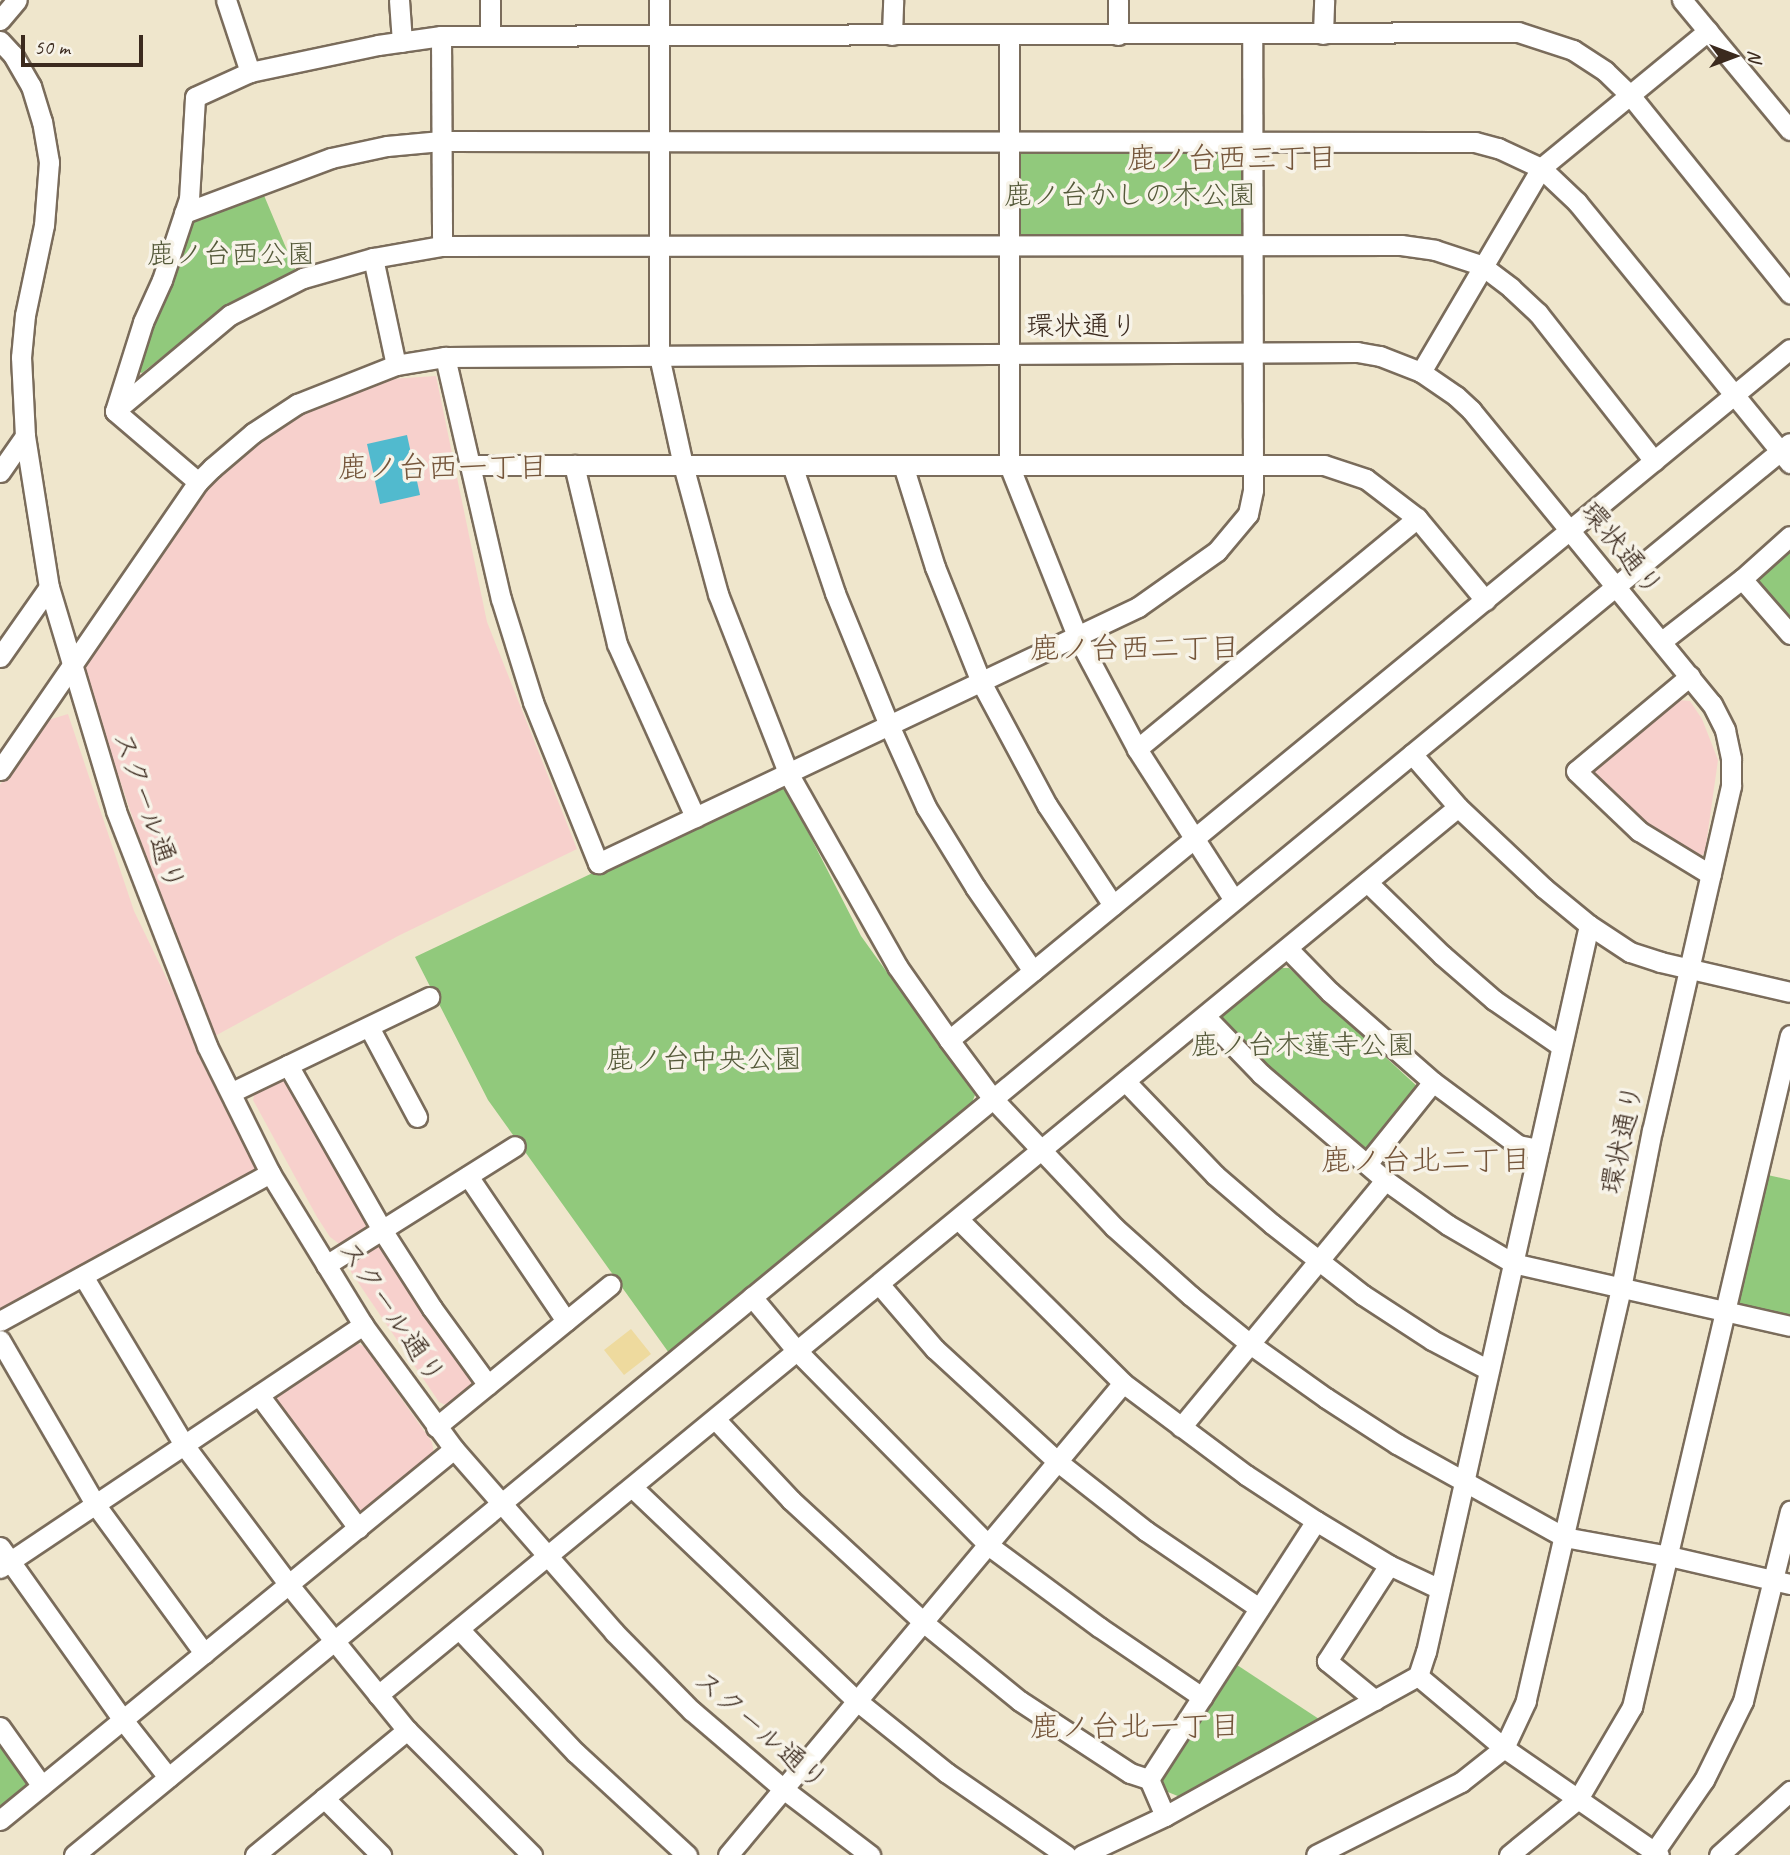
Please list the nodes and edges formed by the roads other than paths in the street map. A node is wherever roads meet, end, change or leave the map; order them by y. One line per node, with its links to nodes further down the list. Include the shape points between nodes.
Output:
1 (17, 0): 10 (street)
2 (226, 0): 22 (street)
3 (399, 0): 21 (street)
4 (490, 0): 14 (street)
5 (659, 0): 15 (street)
6 (893, 0): 16 (street)
7 (1118, 0): 18 (street)
8 (1324, 0): 13 (street)
9 (1682, 0): 11 (street)
10 (0, 20)
11 (1708, 31): 23 (street); 24 (street)
12 (1252, 34): 13 (street); 18 (street); 25 (street)
13 (1323, 34): 23 (street, via 1518,32 1573,50)
14 (490, 35): 15 (street); 19 (street)
15 (659, 35): 16 (street); 26 (street)
16 (892, 35): 17 (street)
17 (1009, 35): 18 (street); 27 (street)
18 (1118, 35)
19 (440, 36): 21 (street); 28 (street)
20 (0, 41): 47 (street, スクール通り, via 31,86 43,121 49,162 44,225 24,329 21,391)
21 (402, 42): 22 (street)
22 (250, 72): 30 (street, via 195,97 194,149)
23 (1630, 95): 29 (street); 37 (street)
24 (1790, 130)
25 (1252, 139): 27 (street); 29 (street, via 1453,139 1498,148); 32 (street)
26 (659, 140): 27 (street); 28 (street); 34 (street)
27 (1009, 140): 31 (street)
28 (441, 141): 30 (street, via 331,158); 33 (street)
29 (1541, 168): 36 (street); 45 (street, via 1577,202)
30 (184, 213): 46 (street)
31 (1009, 245): 32 (street); 34 (street); 40 (street)
32 (1252, 245): 36 (street, via 1401,245); 39 (street)
33 (442, 246): 34 (street); 35 (street)
34 (659, 246): 41 (street)
35 (373, 258): 43 (street); 46 (street, via 303,278 230,315)
36 (1481, 265): 44 (street); 49 (street, via 1538,313)
37 (1790, 293)
38 (1790, 349): 45 (street)
39 (1252, 353): 40 (street, 環状通り); 44 (street, 環状通り, via 1357,352); 50 (street)
40 (1009, 354): 41 (street, 環状通り); 55 (street)
41 (659, 356): 42 (street, 環状通り); 52 (street)
42 (445, 357): 43 (street, 環状通り); 56 (street)
43 (396, 365): 58 (street, 環状通り, via 297,404 253,433)
44 (1421, 372): 60 (street, 環状通り, via 1471,410)
45 (1734, 395): 48 (street); 49 (street)
46 (115, 411): 58 (street)
47 (25, 436): 57 (street); 63 (street, スクール通り)
48 (1787, 452): 64 (street)
49 (1654, 461): 60 (street)
50 (1253, 464): 55 (street); 59 (street, via 1324,465 1366,479); 67 (street, via 1248,514 1217,551 1138,607)
51 (574, 465): 52 (street); 56 (street); 79 (street, via 617,645)
52 (683, 465): 53 (street); 77 (street, via 718,594)
53 (792, 465): 54 (street); 73 (street, via 835,593)
54 (902, 465): 55 (street); 72 (street, via 935,567)
55 (1009, 465): 67 (street)
56 (470, 466): 79 (street, via 533,702 598,863)
57 (0, 472)
58 (198, 482): 70 (street, 環状通り)
59 (1416, 517): 65 (street); 74 (street)
60 (1570, 530): 64 (street, 環状通り); 65 (street)
61 (1790, 536): 62 (street)
62 (1742, 579): 66 (street); 68 (street)
63 (49, 587): 69 (street); 70 (street, スクール通り)
64 (1615, 587): 68 (street, 環状通り); 75 (street)
65 (1485, 600): 80 (street)
66 (1790, 634)
67 (1077, 636): 72 (street); 74 (street)
68 (1662, 641): 71 (street, 環状通り)
69 (0, 657)
70 (72, 663): 76 (street, 環状通り); 99 (street, スクール通り, via 121,824 206,1046)
71 (1690, 676): 81 (street, 環状通り, via 1712,704 1725,730 1731,758 1731,786); 81 (street, via 1576,771 1639,831)
72 (981, 682): 73 (street); 84 (street, via 1047,805)
73 (889, 725): 77 (street); 88 (street, via 926,807)
74 (1137, 749): 80 (street)
75 (1412, 754): 78 (street); 83 (street)
76 (0, 770)
77 (788, 773): 79 (street); 94 (street, via 897,966)
78 (1458, 807): 82 (street); 85 (street)
79 (695, 817)
80 (1193, 839): 83 (street); 84 (street)
81 (1711, 875): 87 (street, 環状通り)
82 (1367, 882): 86 (street); 95 (street, via 1494,1000)
83 (1234, 900): 100 (street)
84 (1113, 905): 88 (street)
85 (1589, 925): 87 (street, via 1630,952); 95 (street)
86 (1287, 948): 91 (street); 98 (street)
87 (1689, 969): 89 (street); 117 (street, 環状通り, via 1651,1130)
88 (1033, 971): 94 (street)
89 (1790, 992)
90 (429, 998): 92 (street)
91 (1205, 1016): 97 (street); 105 (street, via 1261,1074)
92 (369, 1027): 96 (street); 101 (street)
93 (1790, 1035): 119 (street)
94 (949, 1040): 100 (street)
95 (1561, 1046): 103 (street)
96 (288, 1065): 99 (street); 110 (street)
97 (1125, 1081): 104 (street); 111 (street, via 1215,1175)
98 (1433, 1082): 103 (street, via 1517,1144); 105 (street)
99 (232, 1092): 106 (street, スクール通り)
100 (993, 1098): 104 (street); 118 (street)
101 (417, 1117)
102 (515, 1146): 107 (street)
103 (1539, 1149): 112 (street)
104 (1040, 1151): 109 (street); 125 (street, via 1114,1227)
105 (1367, 1164): 108 (street)
106 (271, 1173): 113 (street, スクール通り); 114 (street)
107 (468, 1176): 110 (street); 121 (street)
108 (1385, 1180): 111 (street); 112 (street)
109 (958, 1219): 115 (street); 128 (street)
110 (382, 1230): 113 (street); 129 (street)
111 (1318, 1260): 125 (street); 127 (street, via 1432,1340)
112 (1513, 1263): 117 (street); 127 (street)
113 (326, 1265): 122 (street, スクール通り)
114 (83, 1276): 120 (street); 134 (street)
115 (879, 1284): 126 (street); 136 (street, via 935,1349)
116 (610, 1285): 121 (street)
117 (1621, 1288): 119 (street); 144 (street, 環状通り)
118 (752, 1297): 126 (street); 139 (street)
119 (1726, 1312): 123 (street); 146 (street)
120 (0, 1321)
121 (566, 1321): 129 (street)
122 (363, 1325): 130 (street); 132 (street, スクール通り)
123 (1790, 1326)
124 (0, 1340): 140 (street)
125 (1250, 1344): 133 (street); 137 (street, via 1397,1444)
126 (797, 1351): 131 (street); 145 (street)
127 (1489, 1370): 137 (street)
128 (1124, 1383): 133 (street); 136 (street)
129 (488, 1385): 132 (street)
130 (259, 1395): 134 (street); 143 (street)
131 (716, 1420): 138 (street); 154 (street, via 791,1500)
132 (436, 1427): 135 (street, スクール通り)
133 (1181, 1427): 142 (street)
134 (184, 1445): 140 (street); 151 (street)
135 (454, 1450): 139 (street, スクール通り); 143 (street)
136 (1058, 1462): 145 (street); 153 (street, via 1146,1531)
137 (1464, 1480): 144 (street); 152 (street)
138 (632, 1487): 147 (street); 162 (street)
139 (501, 1503): 147 (street, スクール通り); 156 (street)
140 (95, 1504): 148 (street); 157 (street)
141 (1790, 1511): 150 (street)
142 (1316, 1521): 149 (street); 153 (street)
143 (358, 1528): 151 (street)
144 (1564, 1537): 146 (street); 166 (street, 環状通り, via 1527,1701)
145 (988, 1545): 154 (street); 160 (street, via 1099,1628)
146 (1669, 1556): 150 (street); 173 (street, via 1632,1707)
147 (547, 1557): 155 (street); 170 (street, スクール通り, via 692,1711)
148 (3, 1559): 163 (street)
149 (1389, 1565): 152 (street); 161 (street, via 1327,1661)
150 (1783, 1582): 177 (street, via 1743,1701 1704,1780)
151 (289, 1584): 156 (street); 157 (street)
152 (1440, 1589): 158 (street)
153 (1259, 1608): 160 (street)
154 (923, 1622): 162 (street); 168 (street, via 1030,1707 1130,1773)
155 (459, 1629): 159 (street); 181 (street, via 576,1753)
156 (336, 1640): 159 (street); 167 (street)
157 (204, 1653): 163 (street)
158 (1418, 1676): 161 (street); 166 (street)
159 (378, 1695): 165 (street)
160 (1202, 1696): 168 (street)
161 (1375, 1700): 174 (street)
162 (857, 1701): 170 (street); 184 (street, via 947,1773)
163 (123, 1720): 167 (street); 169 (street)
164 (0, 1727): 169 (street)
165 (407, 1730): 172 (street); 180 (street)
166 (1504, 1748): 173 (street); 186 (street, via 1461,1782)
167 (168, 1777): 176 (street)
168 (1149, 1779): 174 (street)
169 (42, 1786): 175 (street)
170 (782, 1788): 182 (street); 183 (street, スクール通り)
171 (1790, 1791): 188 (street)
172 (324, 1798): 178 (street); 179 (street)
173 (1578, 1799): 177 (street); 187 (street)
174 (1165, 1816): 185 (street)
175 (0, 1820)
176 (86, 1851)
177 (1655, 1854)
178 (255, 1855)
179 (381, 1855)
180 (532, 1855)
181 (687, 1855)
182 (728, 1855)
183 (870, 1855)
184 (1066, 1855)
185 (1082, 1855)
186 (1316, 1855)
187 (1509, 1855)
188 (1719, 1855)

